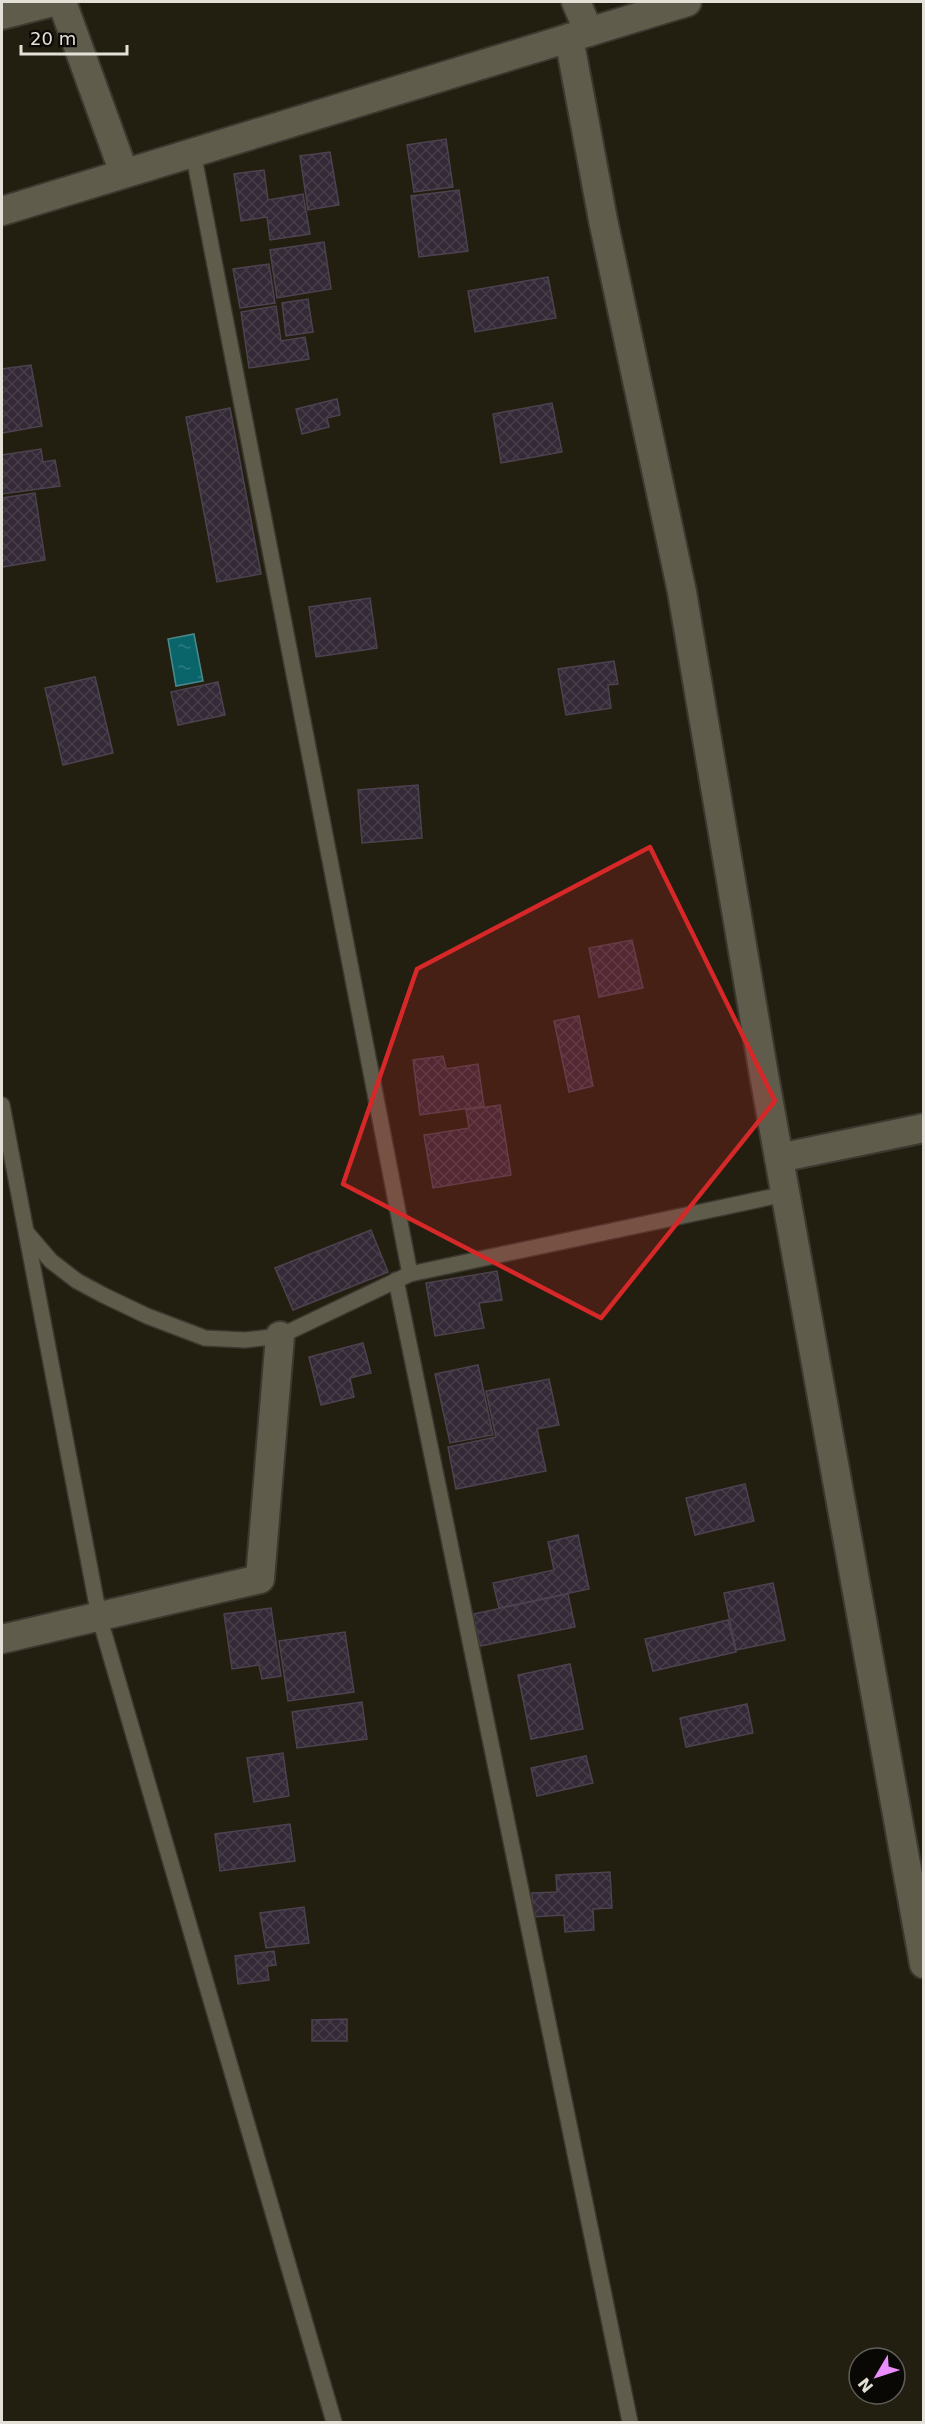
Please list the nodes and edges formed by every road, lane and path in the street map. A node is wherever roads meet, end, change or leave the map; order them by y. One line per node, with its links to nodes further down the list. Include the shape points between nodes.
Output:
1 (53, 2): 5 (street)
2 (62, 2): 8 (street)
3 (576, 2): 6 (street)
4 (687, 2): 6 (street)
5 (2, 15)
6 (579, 35): 7 (street); 12 (street, via 603,220 682,592)
7 (193, 152): 8 (street); 15 (lane)
8 (124, 173): 9 (street)
9 (2, 211)
10 (2, 1105): 14 (lane)
11 (924, 1128): 12 (street)
12 (779, 1158): 13 (street)
13 (785, 1194): 15 (lane); 19 (street)
14 (26, 1232): 16 (lane, via 51,1261 77,1281 147,1316 205,1338 245,1340); 17 (lane)
15 (403, 1277): 16 (lane); 21 (lane)
16 (280, 1336): 17 (street, via 260,1579)
17 (99, 1616): 18 (street); 20 (lane)
18 (2, 1639)
19 (924, 1964)
20 (334, 2422)
21 (630, 2422)

